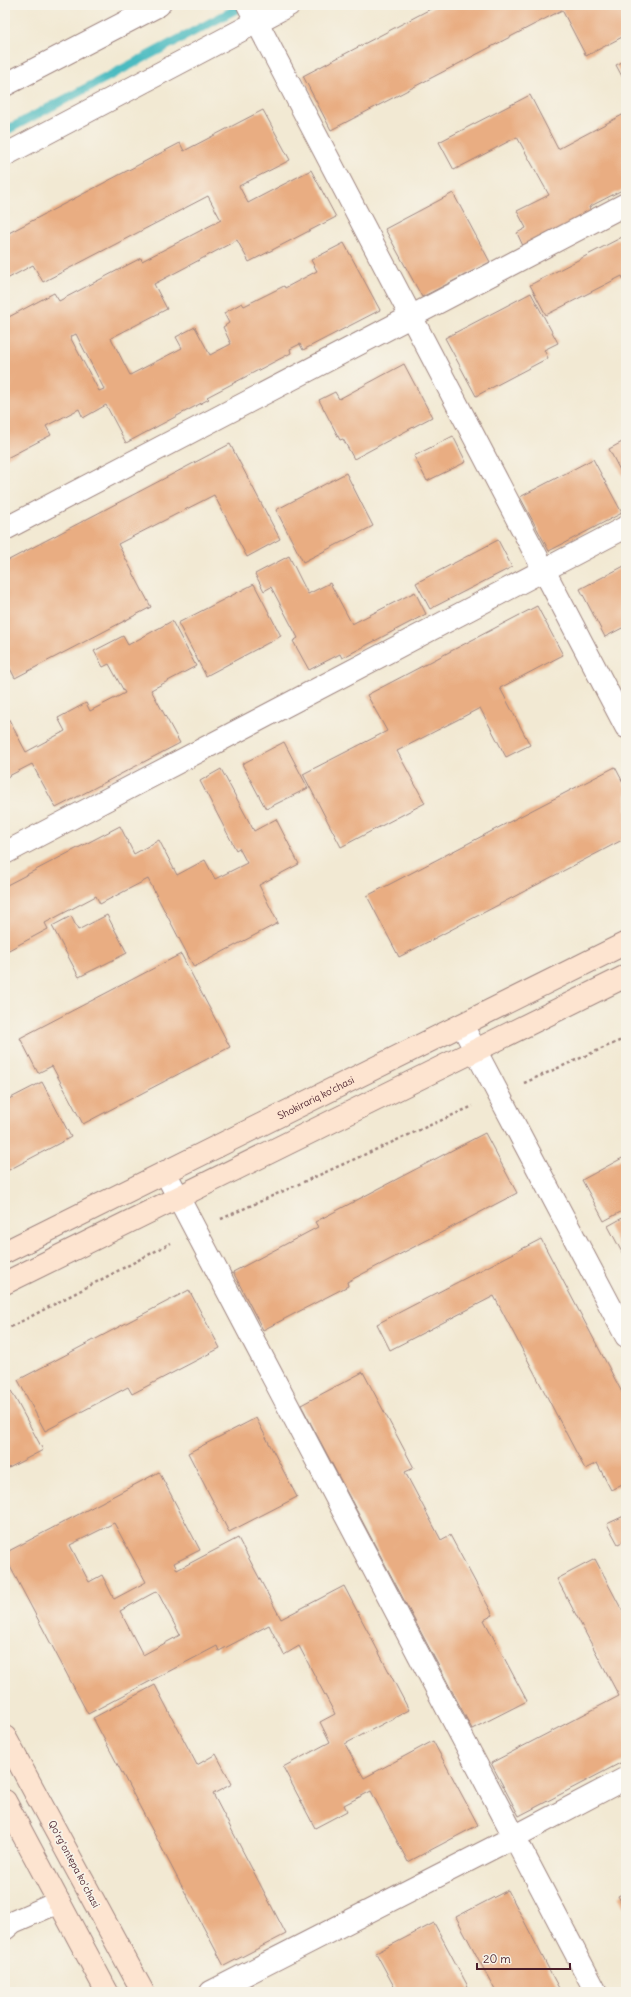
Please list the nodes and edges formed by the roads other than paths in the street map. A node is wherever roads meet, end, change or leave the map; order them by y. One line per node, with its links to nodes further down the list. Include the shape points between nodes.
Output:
1 (159, 5): 4 (street)
2 (289, 5): 3 (street)
3 (253, 13): 5 (street); 7 (street)
4 (5, 85)
5 (5, 155)
6 (626, 204): 7 (street)
7 (411, 316): 9 (street); 10 (street)
8 (626, 527): 10 (street)
9 (5, 529)
10 (544, 570): 11 (street); 12 (street)
11 (626, 727)
12 (5, 853)
13 (626, 943): 15 (main road, Shokirariq ko'chasi)
14 (626, 976): 16 (main road)
15 (462, 1025): 16 (street); 17 (main road, Shokirariq ko'chasi)
16 (475, 1050): 18 (main road); 21 (street)
17 (165, 1172): 18 (street); 19 (main road, Shokirariq ko'chasi)
18 (179, 1198): 20 (main road); 25 (street)
19 (5, 1252)
20 (5, 1283)
21 (626, 1336)
22 (5, 1737): 29 (main road, Qoʻrgʻontepa koʻchasi)
23 (626, 1778): 25 (street)
24 (5, 1801): 26 (main road)
25 (514, 1837): 30 (street); 31 (street)
26 (59, 1902): 27 (street, via 13,1922); 28 (main road)
27 (5, 1929)
28 (108, 1992)
29 (142, 1992)
30 (211, 1992)
31 (596, 1992)

